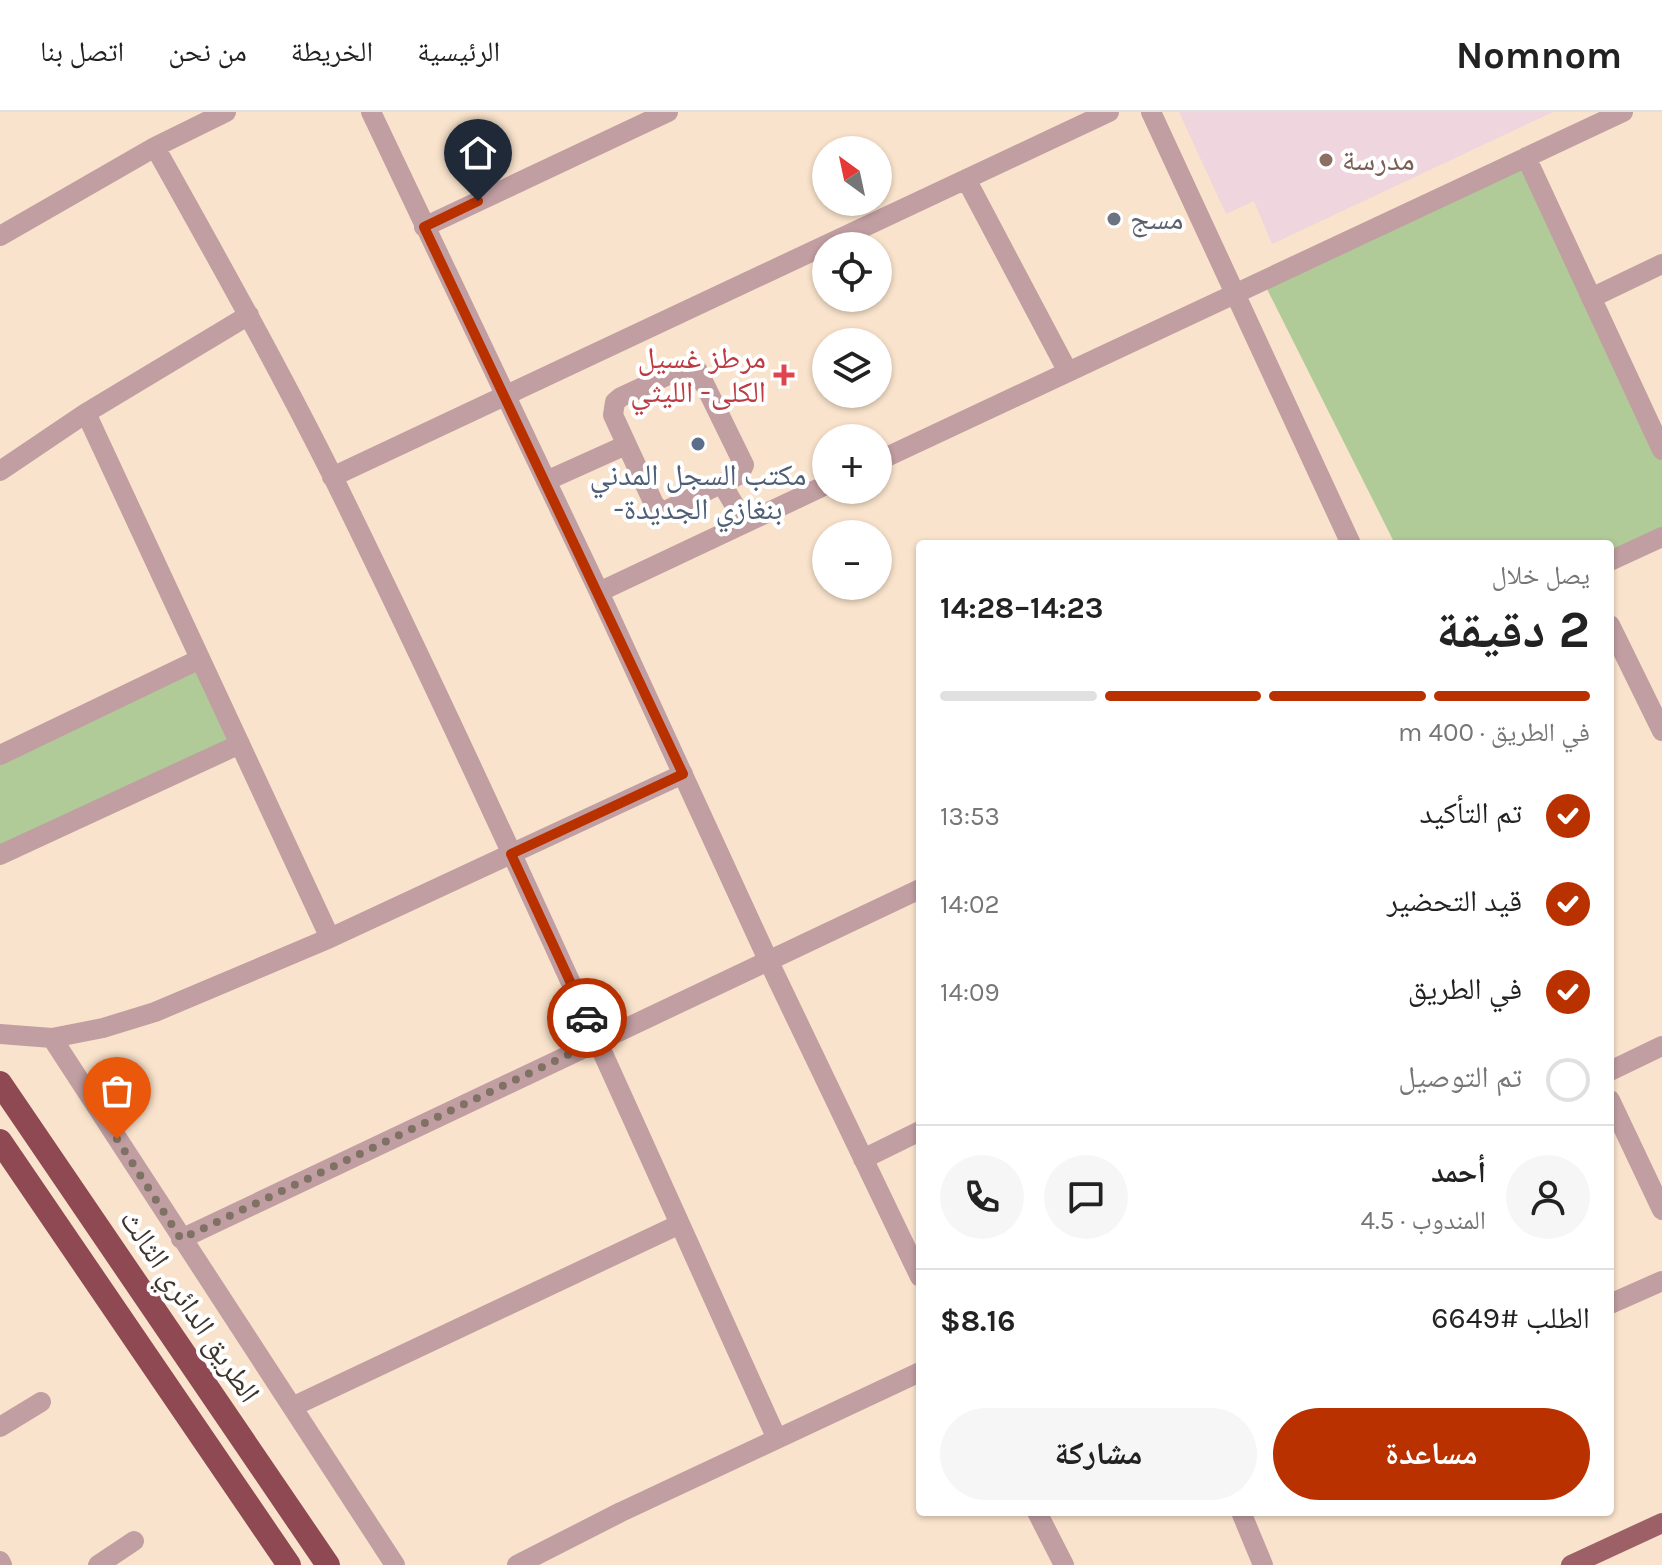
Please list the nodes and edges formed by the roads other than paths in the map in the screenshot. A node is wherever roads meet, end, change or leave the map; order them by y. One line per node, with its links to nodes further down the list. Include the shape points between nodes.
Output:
1 (226, 112): 7 (street)
2 (371, 112): 10 (street)
3 (668, 112): 10 (street)
4 (1109, 112): 9 (street)
5 (1151, 112): 13 (street)
6 (1623, 112): 8 (street)
7 (155, 147): 11 (street); 15 (street)
8 (1526, 157): 13 (street); 14 (street)
9 (966, 179): 16 (street); 17 (street)
10 (424, 227): 17 (street)
11 (0, 236)
12 (1662, 264): 14 (street)
13 (1237, 293): 16 (street); 29 (street)
14 (1591, 298): 20 (street)
15 (249, 315): 18 (street); 23 (street)
16 (1068, 372): 21 (street)
17 (505, 396): 23 (street); 24 (street)
18 (86, 413): 22 (street); 33 (street)
19 (626, 445): 24 (street); 25 (street, via 659,509 671,510); 25 (street, via 613,415 615,402 682,367 694,368 744,460 739,475)
20 (1662, 450)
21 (892, 454)
22 (0, 471)
23 (332, 477): 38 (street)
24 (546, 481): 31 (street)
25 (722, 484): 27 (street)
26 (812, 492): 27 (street)
27 (745, 523): 31 (street)
28 (1662, 537): 30 (street)
29 (1349, 540)
30 (1614, 559)
31 (599, 592): 37 (street)
32 (1614, 633): 34 (street)
33 (200, 659): 35 (street); 36 (street)
34 (1662, 731)
35 (240, 744): 39 (street); 41 (street)
36 (0, 755)
37 (683, 774): 38 (street); 42 (street)
38 (511, 854): 41 (street); 45 (street)
39 (0, 855)
40 (916, 891): 42 (street)
41 (330, 938): 44 (street, via 155,1012)
42 (769, 962): 45 (street); 52 (street)
43 (0, 1034): 44 (street)
44 (52, 1038): 55 (street)
45 (597, 1041): 54 (street); 55 (street)
46 (1662, 1046): 47 (street)
47 (1614, 1069)
48 (0, 1083): 71 (highway, الطريق الدائري الثالث)
49 (1614, 1108): 53 (street)
50 (916, 1133): 52 (street)
51 (0, 1141): 70 (highway)
52 (863, 1159): 56 (street)
53 (1662, 1210)
54 (680, 1224): 61 (street); 63 (street)
55 (181, 1239): 61 (street)
56 (916, 1269)
57 (1662, 1281): 58 (street)
58 (1614, 1302)
59 (916, 1374): 63 (street)
60 (41, 1402): 62 (street)
61 (292, 1407): 72 (street)
62 (0, 1427)
63 (777, 1439): 73 (street)
64 (1039, 1516): 68 (street)
65 (1243, 1516): 74 (street)
66 (1662, 1523): 75 (main road)
67 (134, 1541): 69 (street)
68 (1062, 1564)
69 (98, 1565)
70 (289, 1565)
71 (328, 1565)
72 (395, 1565)
73 (517, 1565)
74 (1263, 1565)
75 (1571, 1565)

